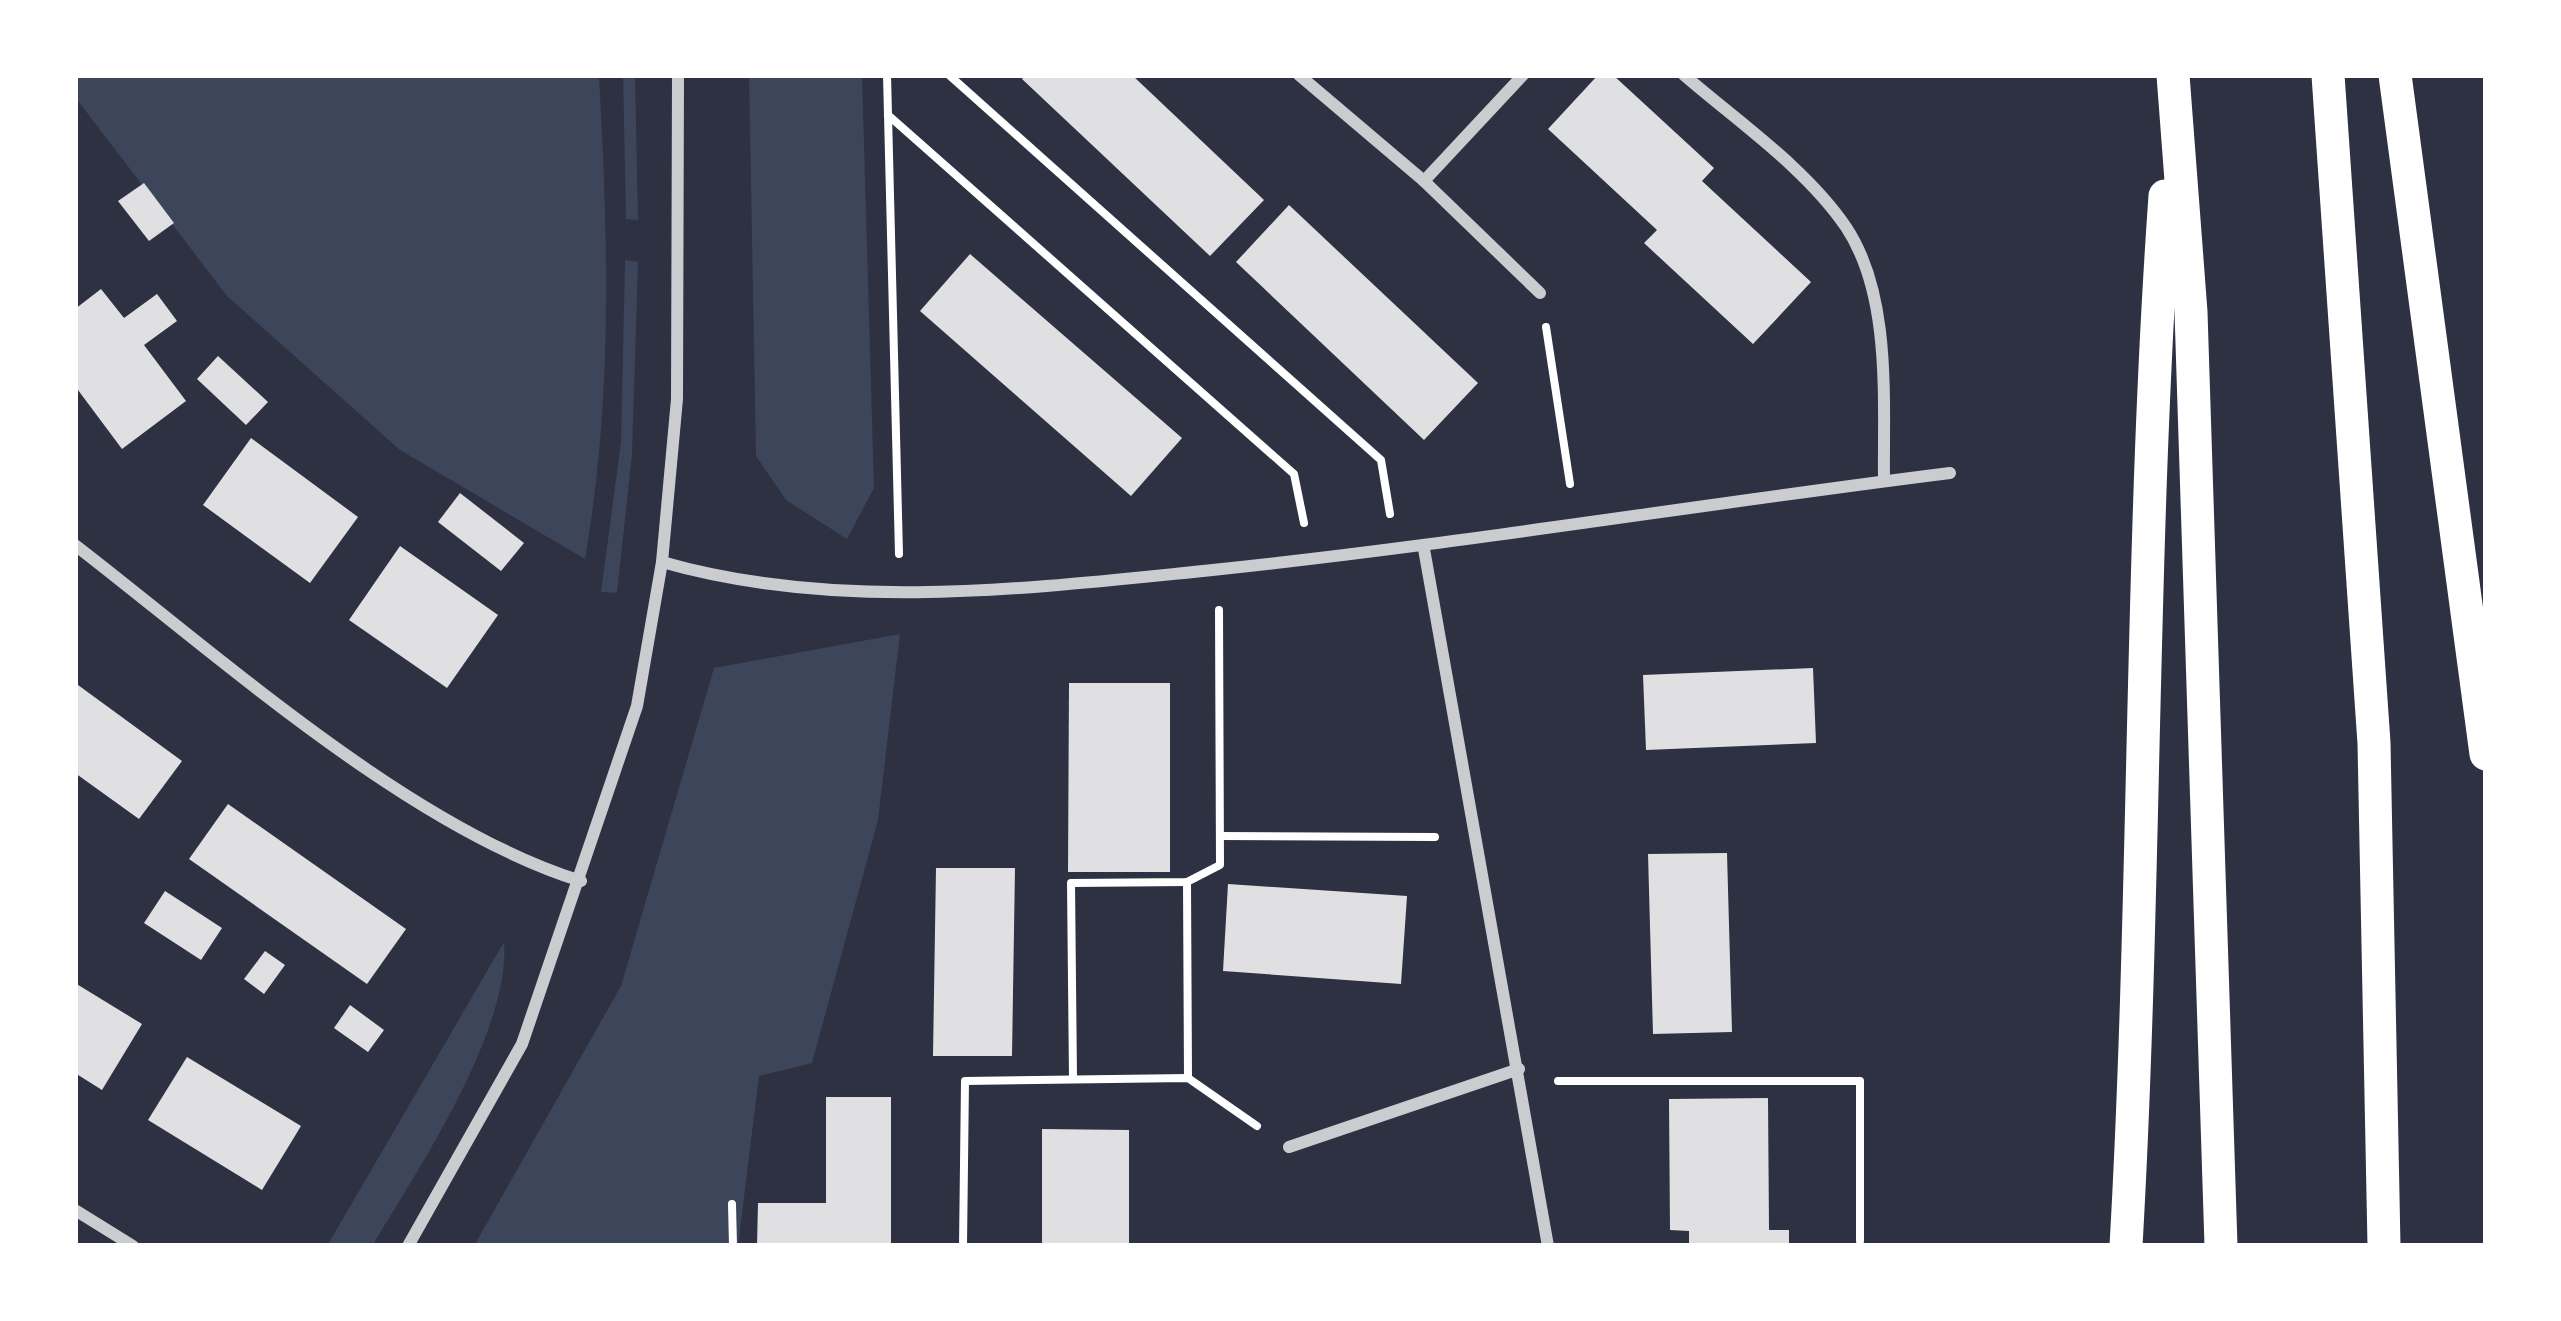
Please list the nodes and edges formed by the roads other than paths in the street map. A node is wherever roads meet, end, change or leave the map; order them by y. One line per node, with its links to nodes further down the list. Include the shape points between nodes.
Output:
1 (678, 75): 14 (street, via 677,399)
2 (1298, 75): 8 (street)
3 (1523, 75): 8 (street)
4 (1684, 75): 11 (street, via 1847,228 1873,296)
5 (2329, 75): 25 (highway, via 2374,743)
6 (2396, 75): 15 (highway)
7 (2174, 78): 23 (highway, via 2149,421 2140,1002); 24 (highway, via 2197,452)
8 (1424, 181): 9 (street)
9 (1540, 292)
10 (1950, 473): 11 (street)
11 (1884, 481): 13 (street)
12 (75, 545): 16 (street, via 386,781 537,867)
13 (1424, 549): 14 (street, via 1062,585 861,594); 17 (street)
14 (662, 562): 16 (street, via 637,706)
15 (2486, 754)
16 (581, 881): 21 (street, via 522,1044)
17 (1520, 1075): 18 (street); 22 (street)
18 (1288, 1148)
19 (75, 1210): 20 (street)
20 (133, 1246)
21 (408, 1246)
22 (1548, 1246)
23 (2126, 1246)
24 (2221, 1246)
25 (2384, 1246)

